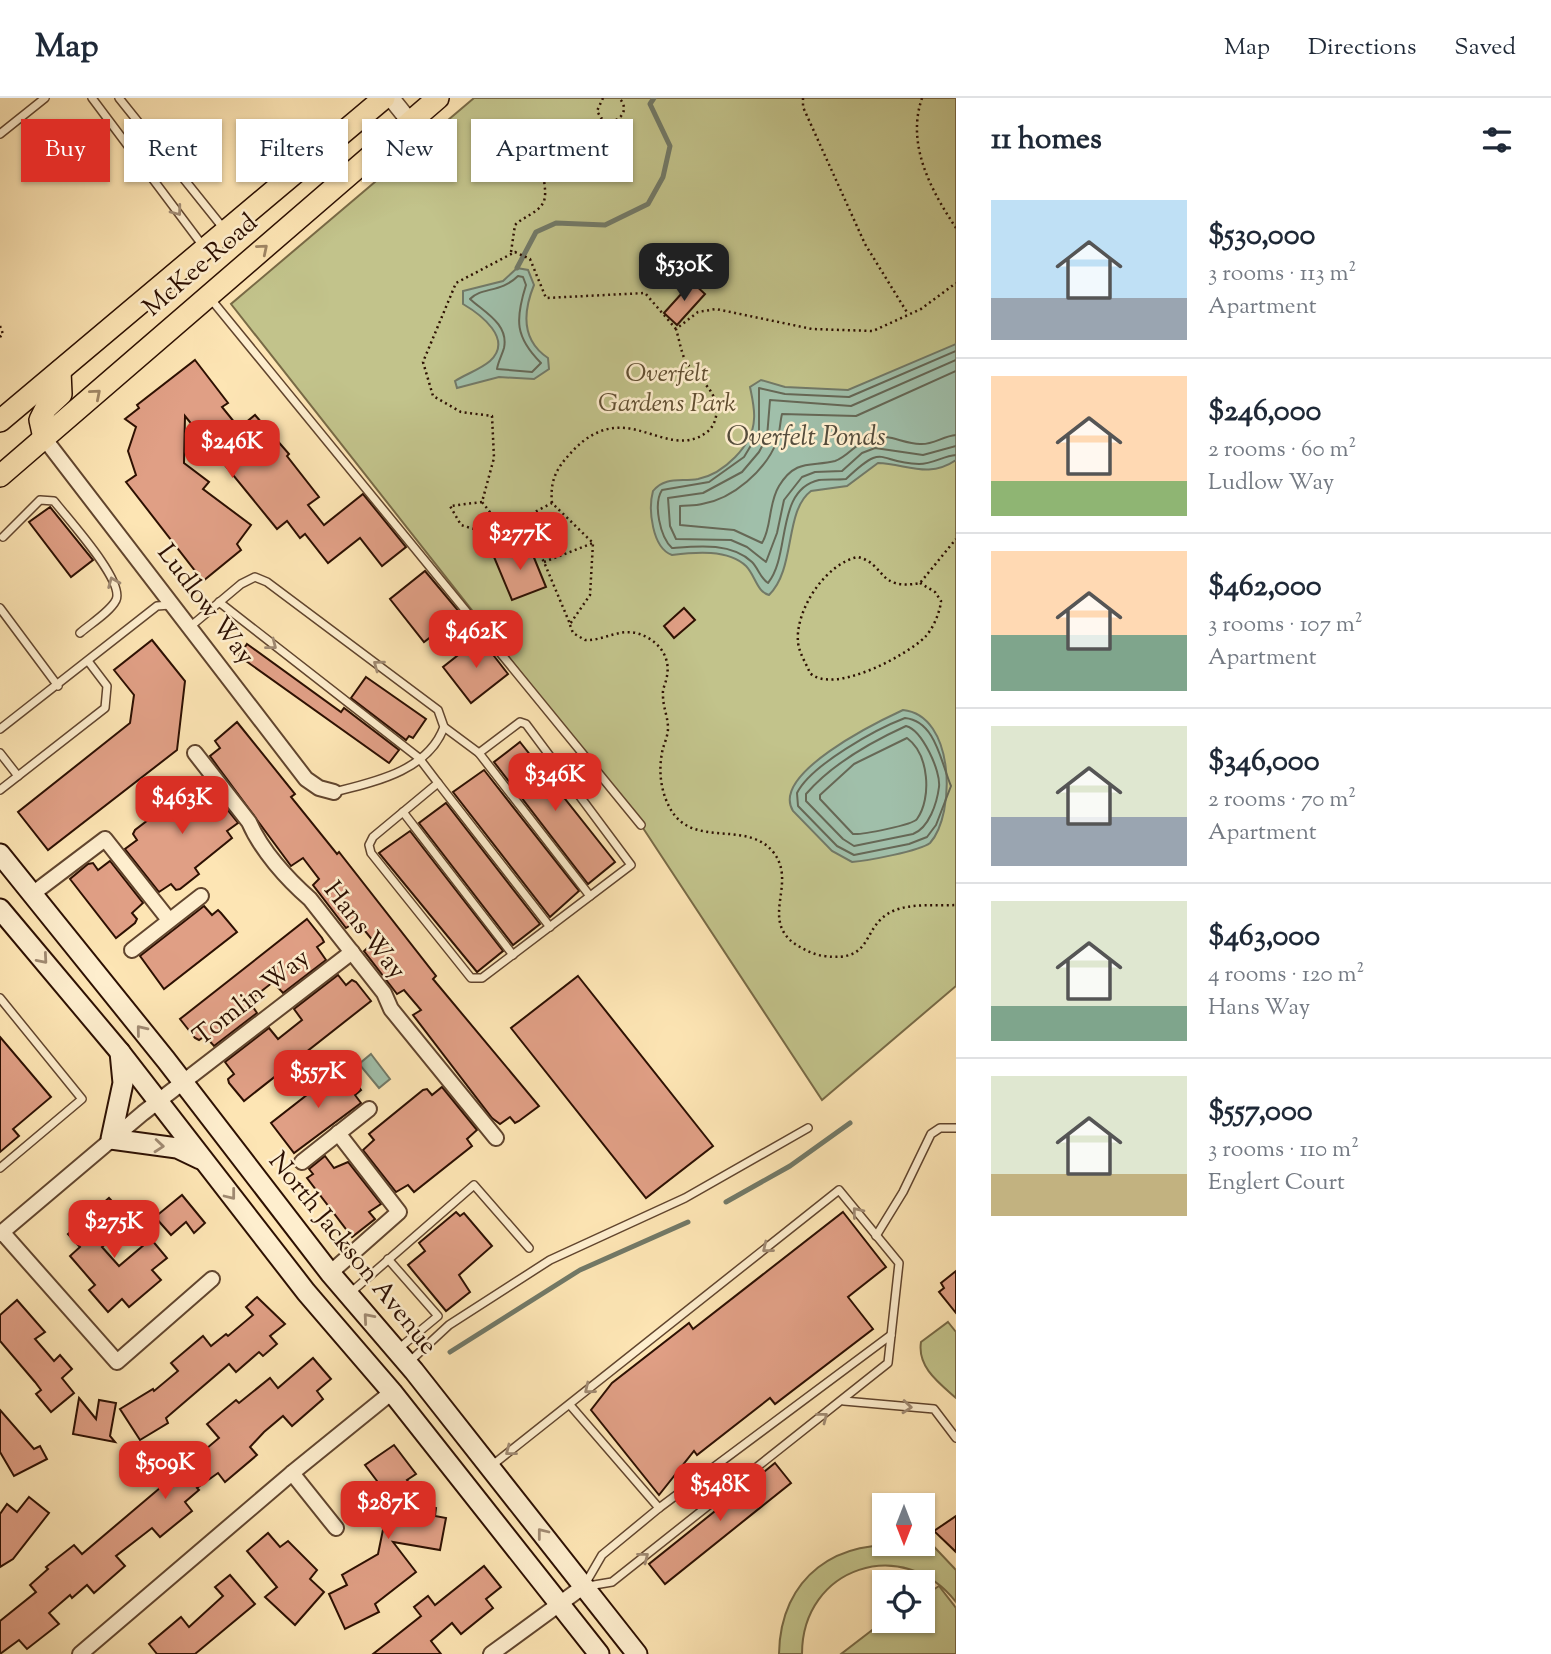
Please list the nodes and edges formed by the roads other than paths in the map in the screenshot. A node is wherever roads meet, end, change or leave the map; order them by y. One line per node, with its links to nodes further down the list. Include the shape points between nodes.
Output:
1 (45, 98): 9 (lane)
2 (92, 98): 12 (lane, one-way to 12)
3 (119, 98): 11 (lane)
4 (384, 98): 11 (main road, McKee Road)
5 (391, 98): 7 (street)
6 (439, 98): 8 (main road, McKee Road)
7 (408, 119)
8 (414, 119)
9 (0, 134)
10 (362, 164): 13 (main road, McKee Road, one-way to 10)
11 (227, 232): 12 (main road, McKee Road)
12 (206, 249): 14 (main road, McKee Road)
13 (209, 297): 16 (main road, McKee Road, one-way to 13); 37 (lane)
14 (60, 371): 15 (main road, McKee Road); 16 (main road, via 61,394 40,421)
15 (0, 421)
16 (44, 438): 17 (main road, McKee Road); 20 (street, Ludlow Way)
17 (0, 476)
18 (3, 537): 23 (lane, one-way to 18, via 118,594 110,573 54,501 40,500)
19 (219, 602): 22 (lane); 26 (lane, one-way to 19, via 438,710 267,582 255,577); 31 (lane, one-way to 31)
20 (175, 604): 22 (street, Ludlow Way); 24 (lane, via 157,607)
21 (0, 608): 25 (lane)
22 (191, 626): 35 (street, Ludlow Way, via 306,779)
23 (80, 633)
24 (88, 662): 25 (lane); 32 (lane, via 107,686 105,708)
25 (58, 686): 27 (lane)
26 (444, 727): 30 (lane); 31 (lane)
27 (0, 729)
28 (0, 753): 32 (lane)
29 (195, 753): 46 (street, Hans Way, via 255,835)
30 (479, 753): 41 (lane); 41 (lane, via 520,722 526,724 631,864)
31 (419, 758): 33 (lane); 35 (lane, via 385,779)
32 (18, 776): 34 (lane)
33 (438, 783): 36 (lane); 44 (lane)
34 (0, 790)
35 (334, 792)
36 (403, 812): 47 (lane); 47 (lane, via 373,837 371,853 471,978 482,978)
37 (641, 825)
38 (0, 854): 39 (main road, North Jackson Avenue)
39 (31, 895): 43 (street, via 105,839); 50 (main road, North Jackson Avenue, one-way to 39)
40 (201, 896): 43 (street)
41 (590, 896): 44 (lane)
42 (0, 909): 49 (main road, one-way to 49)
43 (169, 920): 45 (street)
44 (550, 927): 47 (lane)
45 (132, 950)
46 (352, 951): 50 (street, Tomlin Way); 56 (street, Hans Way, via 391,1009)
47 (513, 955)
48 (0, 998): 60 (lane, via 82,1099)
49 (120, 1052): 51 (main road); 57 (main road, via 123,1083)
50 (183, 1083): 51 (street, Tomlin Way); 65 (main road, North Jackson Avenue)
51 (160, 1101): 57 (street, Tomlin Way); 58 (main road)
52 (369, 1109): 55 (street)
53 (808, 1128): 69 (lane, via 685,1198 550,1260)
54 (956, 1128): 62 (lane, via 940,1128 931,1134)
55 (338, 1133): 59 (street); 65 (street, via 399,1212)
56 (496, 1138)
57 (111, 1139): 58 (main road, one-way to 58, via 177,1148); 61 (street, Tomlin Way)
58 (205, 1161): 70 (main road, one-way to 70, via 306,1292)
59 (302, 1162)
60 (0, 1168)
61 (1, 1233): 66 (street, via 117,1362)
62 (876, 1236): 68 (lane, via 899,1263); 72 (lane, one-way to 72, via 839,1190)
63 (529, 1248): 64 (lane, via 474,1185)
64 (388, 1259): 67 (lane); 69 (lane, via 438,1316)
65 (330, 1273): 67 (main road, North Jackson Avenue)
66 (212, 1279)
67 (348, 1294): 69 (main road, North Jackson Avenue, one-way to 67)
68 (891, 1335): 71 (lane, via 888,1363); 76 (lane)
69 (402, 1357): 74 (main road, North Jackson Avenue)
70 (392, 1392): 75 (street); 79 (main road)
71 (844, 1401): 73 (lane, one-way to 73, via 934,1409); 78 (lane, one-way to 71, via 612,1582)
72 (570, 1405): 74 (lane, one-way to 74); 76 (lane)
73 (956, 1438)
74 (490, 1467): 78 (main road, North Jackson Avenue, one-way to 74)
75 (292, 1473): 77 (street); 80 (street)
76 (659, 1508): 78 (lane, via 602,1555)
77 (337, 1528)
78 (584, 1586): 79 (street); 83 (main road, North Jackson Avenue)
79 (560, 1604): 81 (street); 82 (main road)
80 (80, 1654)
81 (491, 1654)
82 (599, 1654)
83 (637, 1654)

